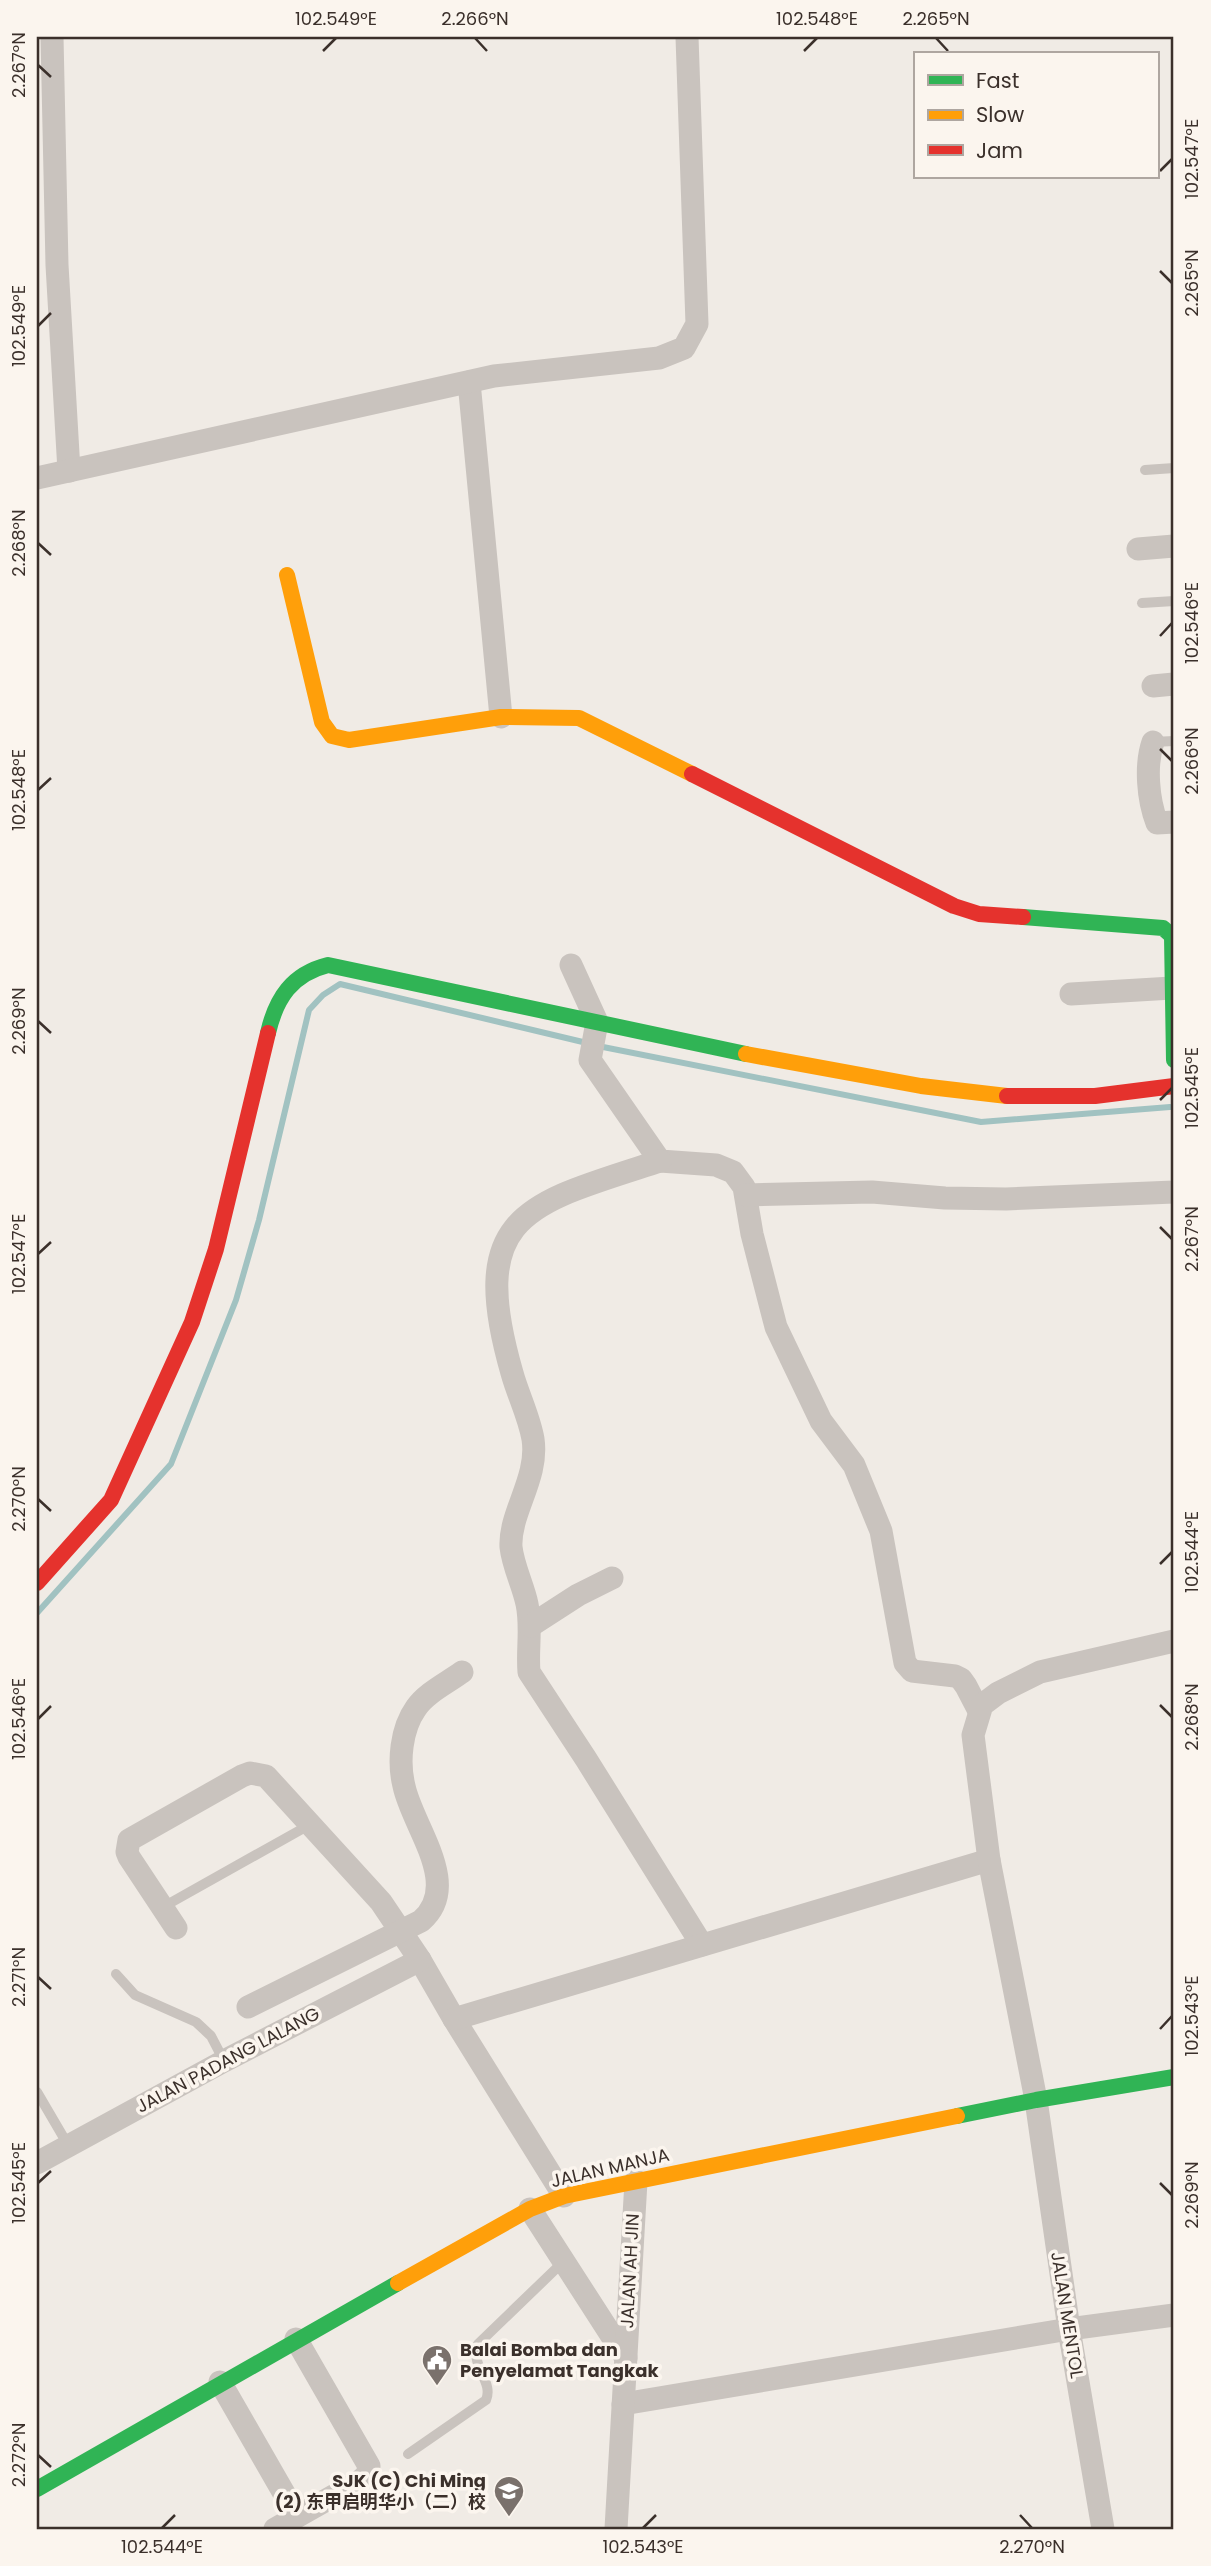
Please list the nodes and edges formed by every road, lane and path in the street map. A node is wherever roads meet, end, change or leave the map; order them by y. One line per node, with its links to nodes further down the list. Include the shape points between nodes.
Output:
1 (52, 37): 6 (street, via 57,265)
2 (687, 37): 3 (street, via 696,324 689,341 684,348 659,358)
3 (469, 382): 6 (street); 13 (street)
4 (1174, 468): 5 (lane)
5 (1145, 470)
6 (69, 471): 7 (street)
7 (37, 478)
8 (1174, 546): 9 (street)
9 (1138, 549)
10 (287, 575): 13 (street, via 322,722 332,736 349,740)
11 (1174, 601): 12 (lane)
12 (1142, 603)
13 (501, 717): 17 (street, via 579,718 939,899 979,914 1168,930 1172,936)
14 (1164, 741): 15 (street, via 1149,753 1151,808 1157,823)
15 (1174, 822)
16 (571, 965): 19 (street)
17 (1172, 988): 18 (street); 20 (street)
18 (1070, 995)
19 (594, 1034): 21 (street, via 1017,1097 1128,1094); 22 (street, via 590,1060); 26 (street, via 328,965 296,977 272,1014 216,1249 192,1322 111,1500)
20 (1174, 1060)
21 (1174, 1086)
22 (660, 1161): 24 (street, via 716,1165 733,1172); 27 (street, via 567,1192 532,1210 504,1242 497,1265 495,1293 533,1440 533,1464 511,1547)
23 (1174, 1192): 24 (street, via 1018,1199 872,1192)
24 (746, 1195): 30 (street, via 776,1327 821,1421 854,1465 881,1531 905,1663 912,1671 961,1679)
25 (612, 1578): 27 (street)
26 (37, 1583)
27 (530, 1626): 36 (street, via 529,1672)
28 (1174, 1641): 30 (street, via 1040,1672 998,1693)
29 (463, 1672): 35 (street, via 423,1699 406,1727 401,1769 404,1787 427,1840 438,1883 430,1914)
30 (979, 1711): 32 (street, JALAN MENTOL, via 973,1735)
31 (311, 1824): 33 (lane); 33 (street, via 272,1781 250,1773 134,1836 127,1852); 35 (street)
32 (989, 1860): 36 (street); 44 (street, JALAN MENTOL)
33 (163, 1907): 34 (street)
34 (176, 1928)
35 (401, 1930): 37 (street); 39 (street)
36 (702, 1945): 40 (street)
37 (420, 1960): 40 (street); 41 (street, JALAN PADANG LALANG)
38 (116, 1974): 41 (lane, via 132,1993 204,2028)
39 (248, 2007)
40 (454, 2019): 49 (street)
41 (224, 2061): 46 (street, JALAN PADANG LALANG)
42 (1174, 2077): 44 (street, JALAN MANJA)
43 (37, 2092): 45 (lane)
44 (1036, 2100): 48 (street, JALAN MANJA); 53 (street, JALAN MENTOL)
45 (40, 2107): 46 (lane)
46 (68, 2145): 47 (street, JALAN PADANG LALANG)
47 (37, 2163)
48 (636, 2181): 49 (street, JALAN MANJA); 55 (street, JALAN AH JIN)
49 (564, 2196): 50 (street, JALAN MANJA)
50 (530, 2209): 51 (street); 54 (street, JALAN MANJA)
51 (564, 2262): 55 (street); 58 (lane, via 478,2344 475,2353 488,2389 486,2400)
52 (1174, 2315): 53 (street)
53 (1069, 2329): 57 (street); 63 (street, JALAN MENTOL)
54 (296, 2339): 56 (street, JALAN MANJA); 60 (street, via 369,2466 360,2481)
55 (626, 2358): 57 (street, JALAN AH JIN)
56 (220, 2382): 59 (street, JALAN MANJA); 60 (street)
57 (623, 2404): 62 (street, JALAN AH JIN)
58 (408, 2454)
59 (37, 2489)
60 (297, 2516): 61 (street)
61 (275, 2529)
62 (616, 2529)
63 (1103, 2529)

